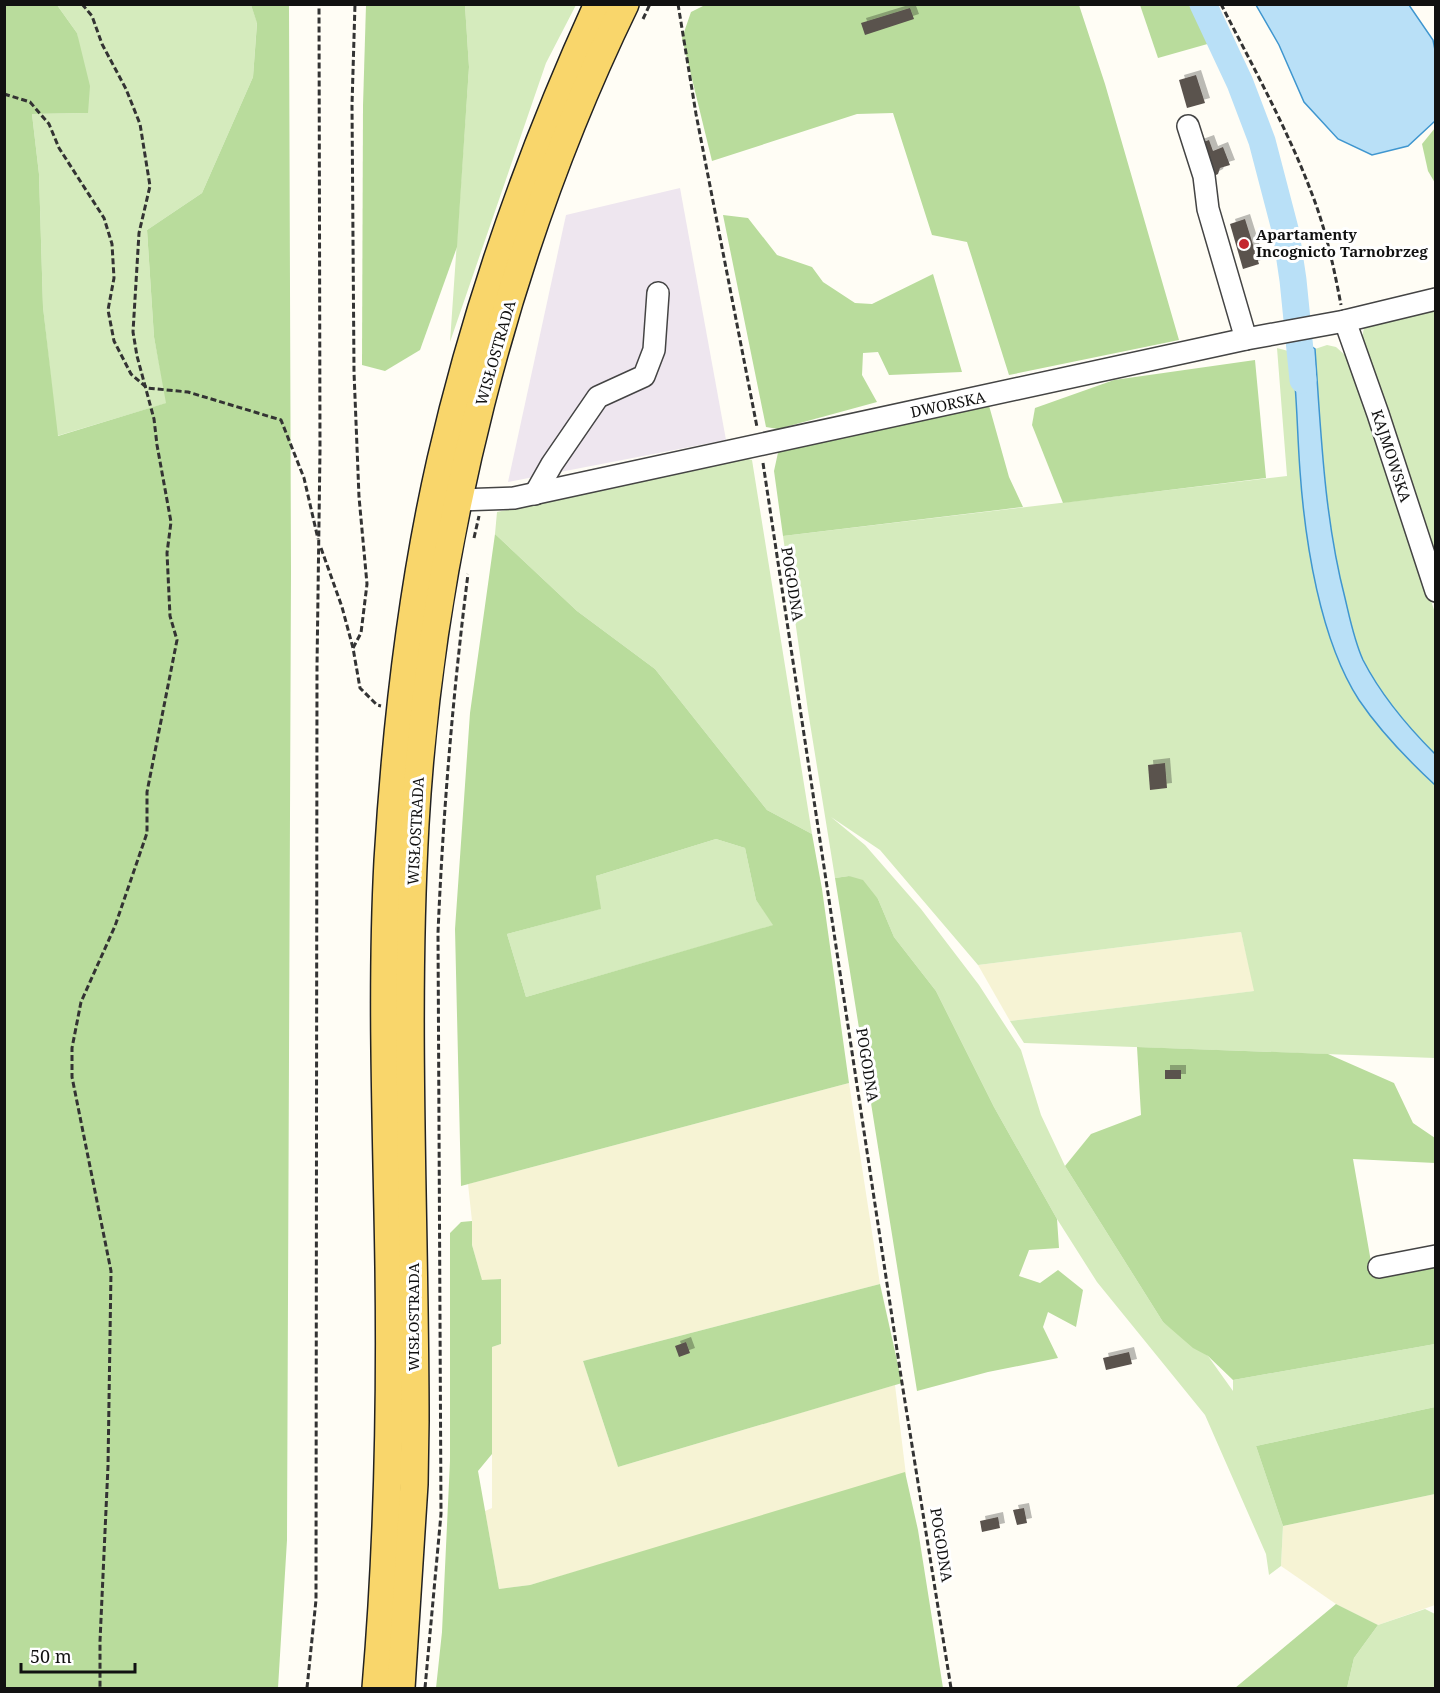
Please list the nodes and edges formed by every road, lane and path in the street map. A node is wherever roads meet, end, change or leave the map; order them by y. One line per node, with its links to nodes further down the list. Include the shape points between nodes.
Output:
1 (82, 4): 15 (path, via 92,16 140,124 150,186 139,233 133,332)
2 (319, 4): 20 (path)
3 (355, 4): 23 (path, via 354,372 367,584 362,633)
4 (598, 4): 18 (main road, WISŁOSTRADA, via 552,108 493,273 464,370 441,463)
5 (650, 4): 8 (path)
6 (678, 4): 16 (path, POGODNA)
7 (1221, 4): 13 (path, via 1312,194 1327,239)
8 (633, 14): 18 (main road, WISŁOSTRADA, via 574,121 550,183 494,356)
9 (4, 94): 15 (path, via 30,102 49,124 59,148 104,218 112,244 114,278 108,310 114,341 131,374)
10 (1188, 126): 14 (street)
11 (658, 293): 17 (street, via 654,350 644,376 598,397)
12 (1436, 299): 13 (street, DWORSKA)
13 (1345, 321): 14 (street, DWORSKA); 22 (street, KAJMOWSKA)
14 (1246, 339): 16 (street, DWORSKA)
15 (147, 388): 20 (path, via 188,392 281,420 304,478); 27 (path, via 171,522 167,553 170,616 177,640 147,792 147,833 115,926 81,1002 72,1048 72,1077 111,1271)
16 (760, 444): 17 (street, DWORSKA); 32 (path, POGODNA)
17 (535, 494): 18 (street, DWORSKA)
18 (459, 499): 19 (path); 24 (main road, WISŁOSTRADA, via 417,588); 30 (main road, WISŁOSTRADA, via 431,660 415,822 411,996 414,1484)
19 (473, 542)
20 (320, 544): 23 (path); 28 (path, via 316,1600)
21 (468, 573): 31 (path, via 442,845 438,933 441,1514)
22 (1436, 591)
23 (353, 648): 24 (path, via 360,688 377,705)
24 (400, 710): 29 (main road, WISŁOSTRADA, via 387,900 390,1436)
25 (1436, 1256): 26 (street)
26 (1379, 1267)
27 (100, 1689)
28 (307, 1689)
29 (376, 1689)
30 (401, 1689)
31 (425, 1689)
32 (951, 1689)

